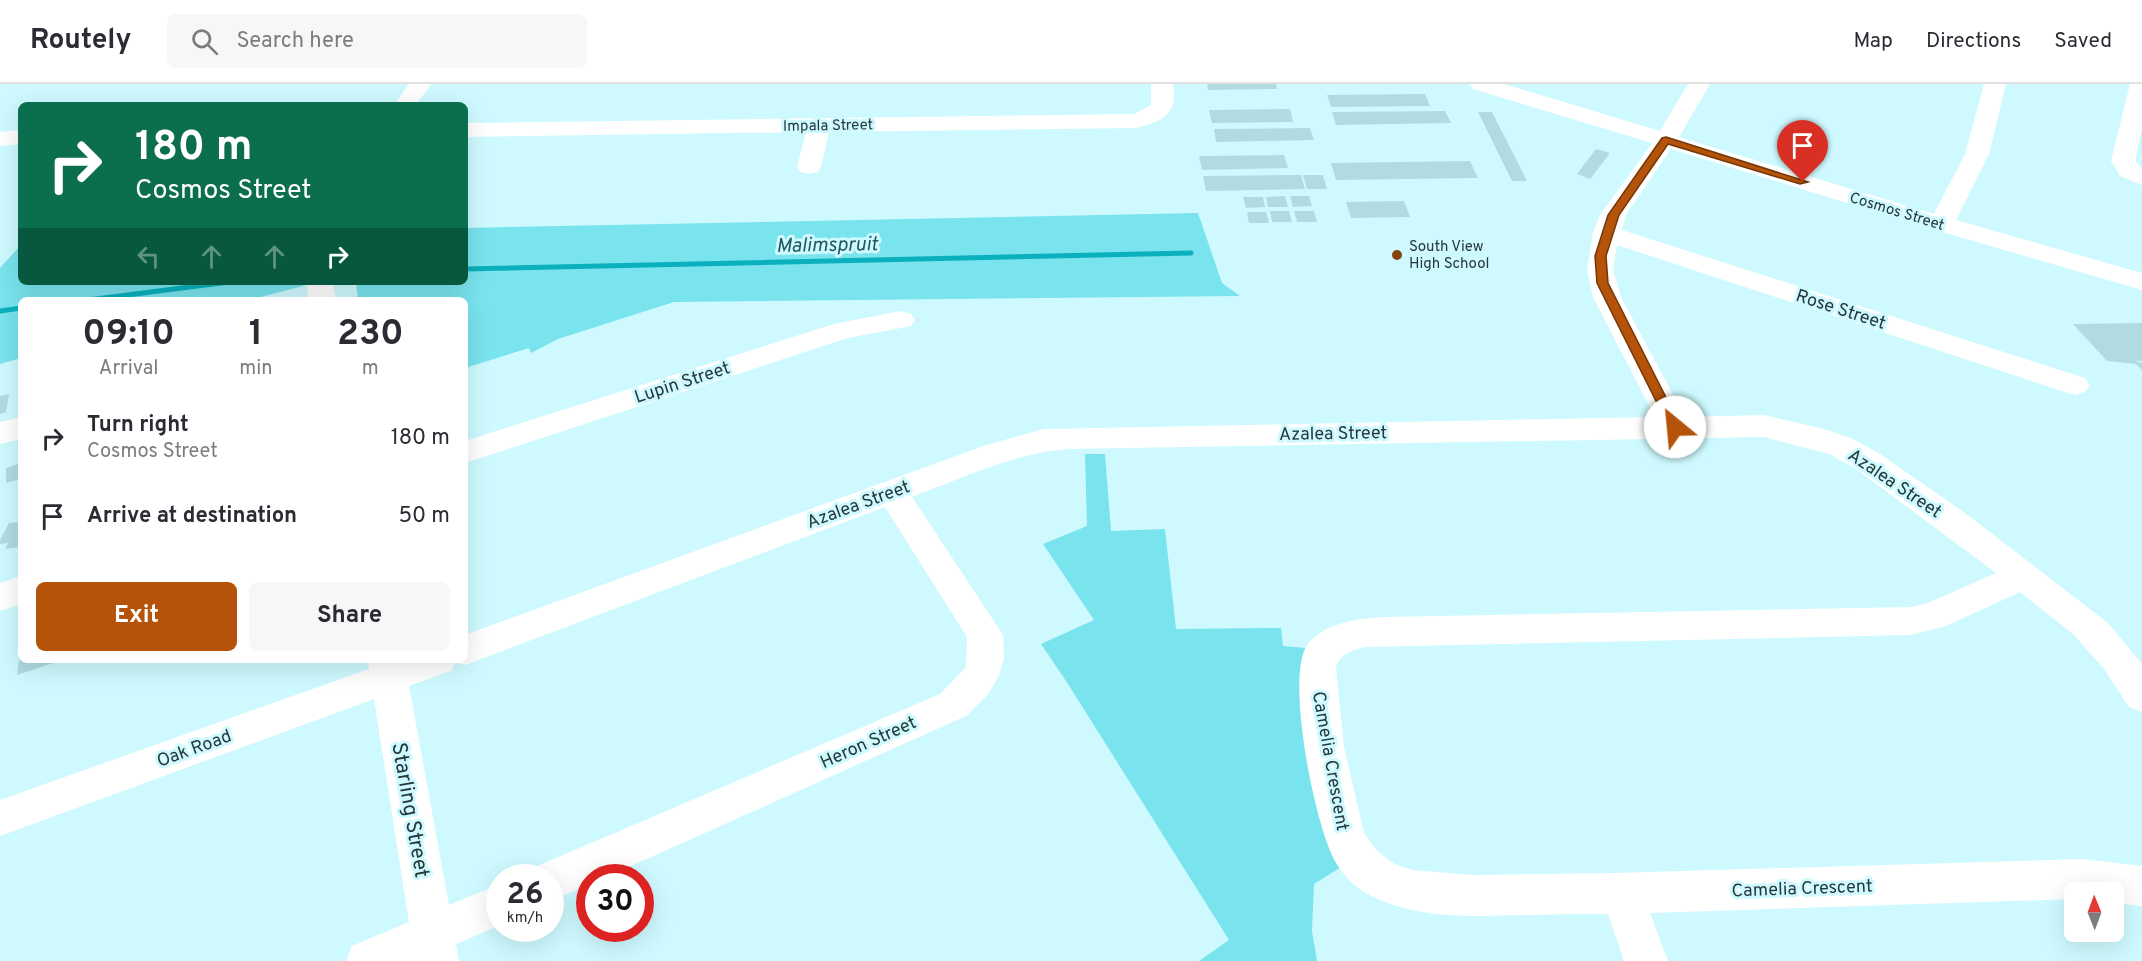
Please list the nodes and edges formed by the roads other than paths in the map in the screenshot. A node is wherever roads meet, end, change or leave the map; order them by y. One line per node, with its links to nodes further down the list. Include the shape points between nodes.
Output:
1 (420, 84): 7 (street)
2 (1162, 84): 8 (street, Impala Street, via 1163,107 1136,121)
3 (1480, 84): 12 (street, Cosmos Street)
4 (1700, 84): 12 (street)
5 (1995, 84): 15 (street, via 1977,154)
6 (2140, 85): 14 (street, via 2123,161 2129,171)
7 (407, 102)
8 (819, 125): 9 (street, Impala Street); 13 (street)
9 (468, 130)
10 (18, 137): 11 (street)
11 (0, 139)
12 (1666, 140): 15 (street, Cosmos Street); 16 (street, via 1623,201)
13 (809, 167)
14 (2142, 178)
15 (1941, 224): 17 (street, Cosmos Street)
16 (1606, 233): 19 (street, Rose Street); 20 (street, via 1601,256 1602,283)
17 (2142, 282)
18 (901, 320): 23 (street, Lupin Street, via 844,330)
19 (2075, 385)
20 (1675, 427): 24 (street, Azalea Street, via 1068,438 1044,440 997,453); 25 (street, Azalea Street, via 1764,426 1840,446 1908,489)
21 (18, 429): 22 (street)
22 (0, 434)
23 (468, 452)
24 (892, 492): 28 (street, Azalea Street); 33 (street, Heron Street, via 985,635 987,650 980,680 953,705)
25 (2023, 576): 31 (street, Azalea Street, via 2106,643); 35 (street, Camelia Crescent, via 1952,609 1911,621 1373,632 1349,636 1320,656 1317,694 1337,810 1345,840 1359,862 1376,877 1442,894)
26 (18, 591): 27 (street)
27 (0, 597)
28 (468, 649)
29 (421, 663): 30 (street)
30 (387, 669): 32 (street, Oak Road); 37 (street, Starling Street)
31 (2142, 696)
32 (0, 818)
33 (564, 875)
34 (2142, 886): 35 (street, Camelia Crescent, via 2083,879 2018,880)
35 (1622, 894): 39 (street)
36 (486, 913): 37 (street)
37 (435, 947): 38 (street)
38 (368, 961)
39 (1646, 961)

